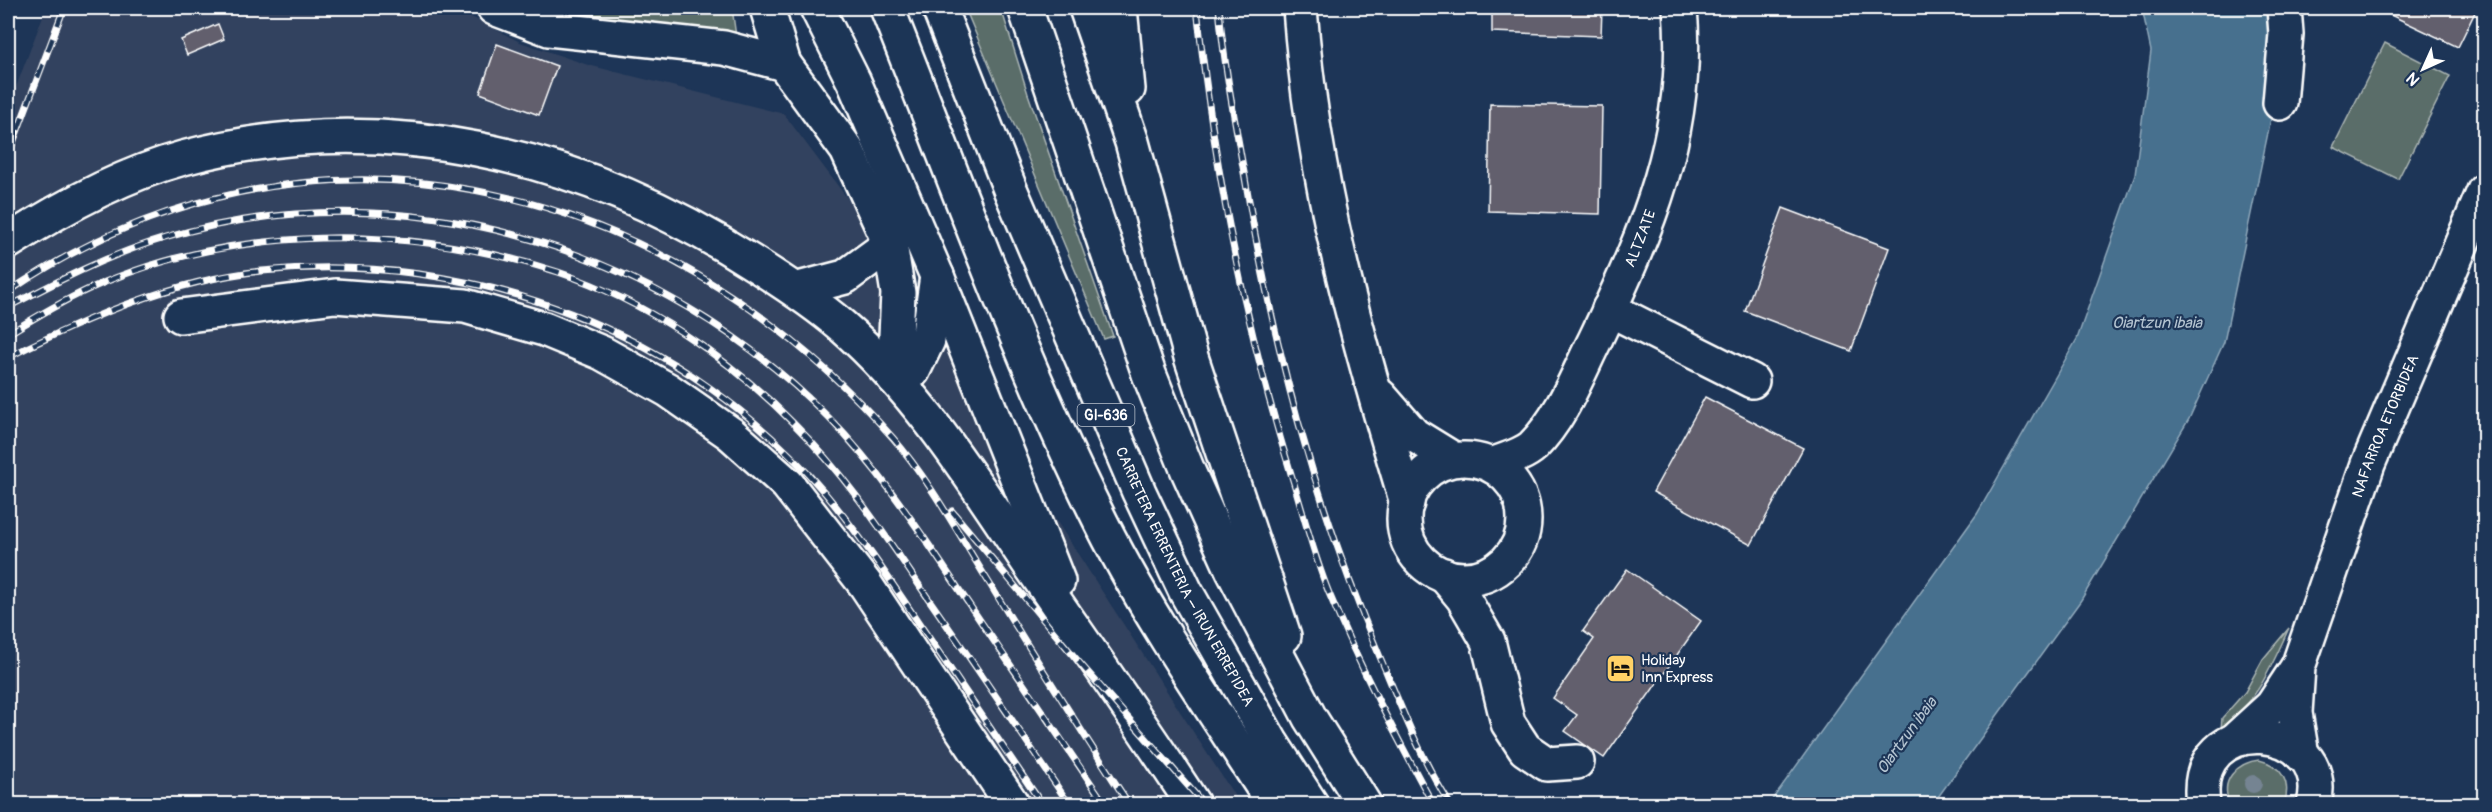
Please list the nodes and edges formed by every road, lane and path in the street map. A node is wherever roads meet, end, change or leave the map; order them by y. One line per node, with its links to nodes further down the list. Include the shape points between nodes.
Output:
1 (494, 8): 12 (main road, via 549,29 724,48)
2 (767, 8): 12 (main road)
3 (817, 8): 18 (main road, via 854,82)
4 (886, 8): 42 (main road, via 1046,407 1095,512 1149,610)
5 (939, 8): 43 (main road, CARRETERA ERRENTERIA – IRUN ERREPIDEA / GI-636, via 1010,189 1139,492 1186,592)
6 (1025, 8): 35 (main road, via 1149,374 1183,460 1233,571)
7 (1086, 8): 14 (main road)
8 (1120, 8): 14 (main road)
9 (1300, 8): 24 (main road, via 1316,142 1335,251)
10 (1680, 8): 20 (main road, ALTZATE, via 1678,110 1667,162 1634,258)
11 (2284, 8): 13 (main road, via 2286,34)
12 (784, 64): 17 (main road, via 848,150)
13 (2280, 103)
14 (1132, 141): 35 (main road, via 1191,357)
15 (2484, 190): 34 (main road, NAFARROA ETORBIDEA, via 2368,464)
16 (8, 242): 19 (main road, via 48,217 124,180 181,158 292,140 397,138 527,159 621,191 705,232)
17 (890, 244): 19 (main road, via 845,277); 22 (main road, via 898,294)
18 (937, 276): 22 (main road, via 928,340 913,370); 32 (main road)
19 (795, 290): 22 (main road, via 843,327)
20 (1610, 309): 23 (main road); 25 (main road, ALTZATE, via 1556,417)
21 (181, 316): 40 (main road, via 335,296 465,306 544,329 602,353 668,390 731,434 787,484 865,584)
22 (894, 378): 32 (main road, via 944,439)
23 (1752, 381)
24 (1371, 385): 26 (main road, via 1414,435); 28 (main road)
25 (1531, 448): 27 (main road, ALTZATE); 29 (main road)
26 (1454, 459): 27 (main road); 28 (main road, via 1435,466 1420,478)
27 (1492, 465): 29 (main road, via 1519,494)
28 (1407, 503): 31 (main road, via 1406,532 1413,550 1426,565)
29 (1524, 513): 30 (main road, via 1523,534 1515,552)
30 (1501, 567): 31 (main road, via 1483,576 1463,579); 33 (main road, via 1492,595)
31 (1444, 575): 33 (main road, via 1463,598)
32 (1081, 639): 41 (main road)
33 (1488, 641): 38 (main road, via 1508,723 1525,749 1547,764)
34 (2298, 667): 36 (main road, NAFARROA ETORBIDEA, via 2272,706); 37 (main road, NAFARROA ETORBIDEA, via 2295,713)
35 (1310, 718): 44 (main road)
36 (2236, 739): 37 (main road, via 2279,739); 39 (main road, NAFARROA ETORBIDEA, via 2211,761)
37 (2302, 755): 45 (main road, NAFARROA ETORBIDEA, via 2315,783)
38 (1577, 762)
39 (2198, 797)
40 (1012, 804)
41 (1193, 804)
42 (1274, 804)
43 (1311, 804)
44 (1364, 804)
45 (2314, 804)

